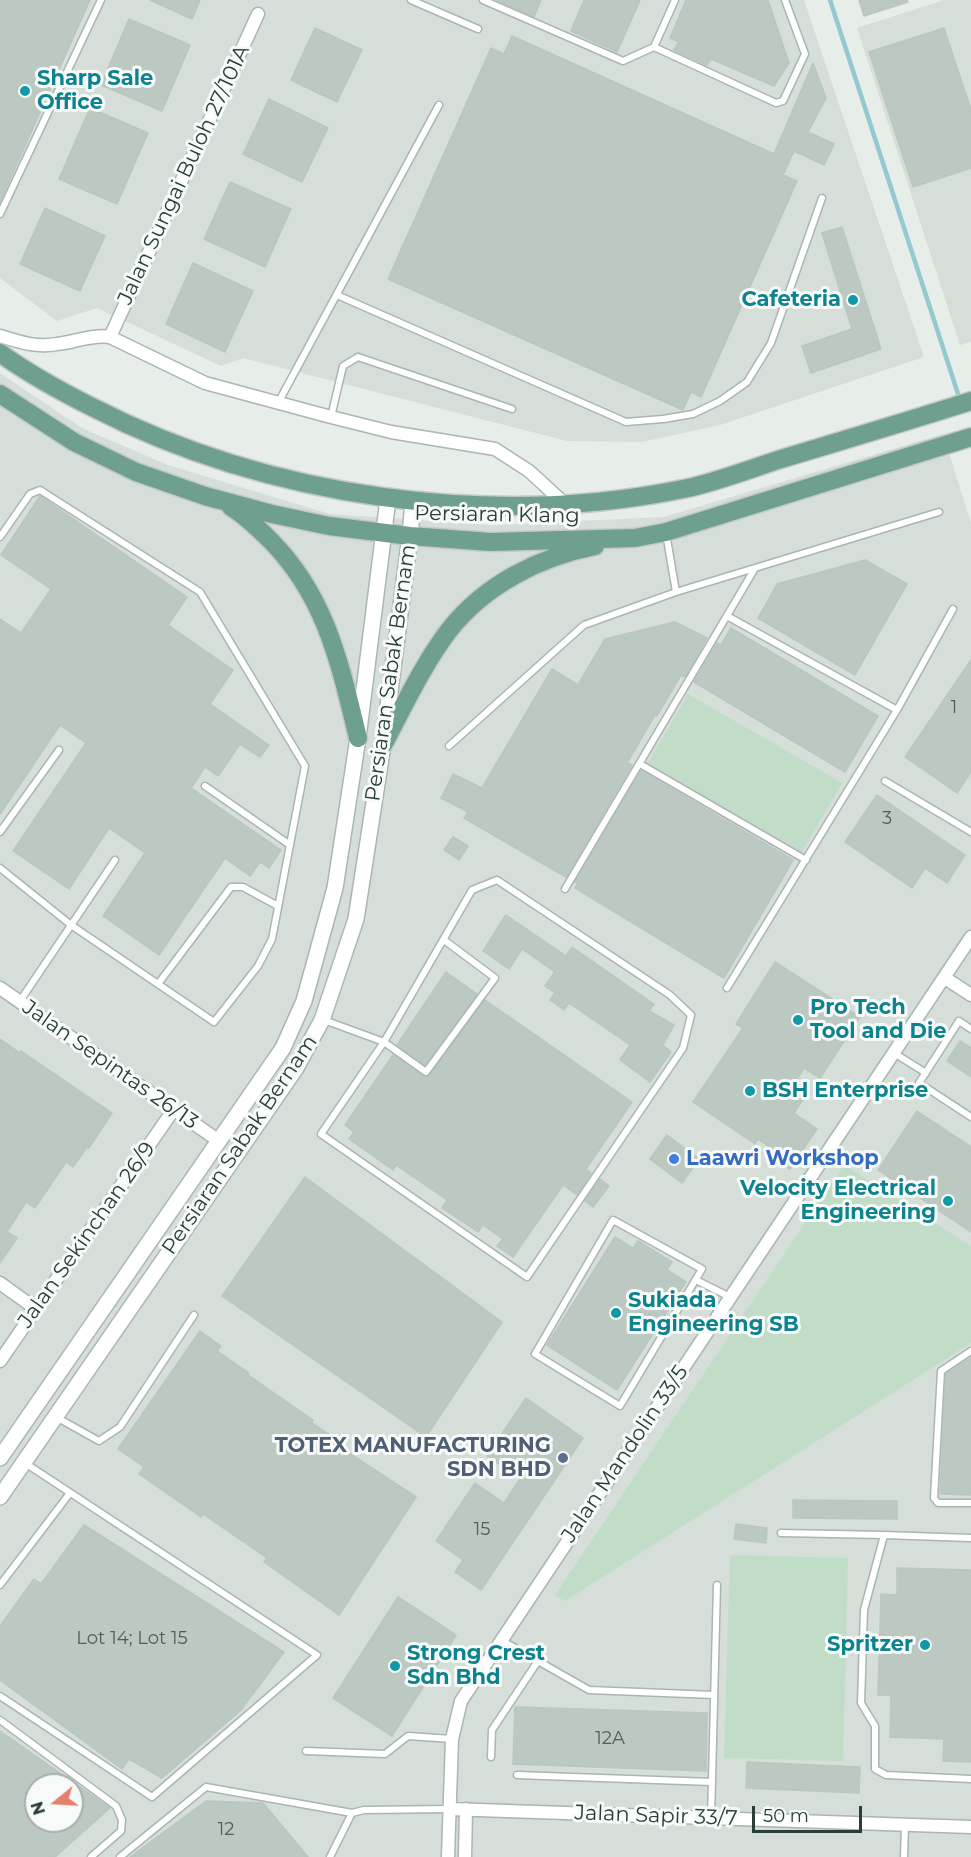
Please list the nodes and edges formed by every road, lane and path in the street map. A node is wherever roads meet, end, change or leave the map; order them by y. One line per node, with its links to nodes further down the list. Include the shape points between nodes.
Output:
1 (101, 0): 11 (lane)
2 (411, 0): 7 (lane)
3 (483, 0): 8 (lane, via 623,61)
4 (675, 0): 8 (lane)
5 (785, 0): 8 (lane, via 805,54 783,101 776,103)
6 (258, 14): 14 (street, Jalan Sungai Buloh 27/101A)
7 (478, 29)
8 (654, 47)
9 (439, 105): 12 (lane)
10 (822, 198): 12 (lane, via 771,344 747,382 693,414 626,422)
11 (0, 214)
12 (337, 295): 18 (lane)
13 (0, 336): 14 (street, via 29,345)
14 (110, 337): 18 (street, via 205,383)
15 (0, 353): 23 (main road, Persiaran Klang, via 65,393 184,449 253,472)
16 (0, 394): 22 (main road, Persiaran Klang, via 74,442 136,472)
17 (971, 401): 25 (main road, Persiaran Klang, via 689,487)
18 (278, 403): 20 (street)
19 (512, 409): 20 (lane, via 358,357 343,366)
20 (331, 417): 25 (street, via 391,432 495,449 529,471)
21 (971, 437): 27 (main road, Persiaran Klang)
22 (219, 499): 28 (main road, Persiaran Klang, via 329,526); 37 (main road, via 249,520 281,551 315,599 339,660)
23 (388, 499): 24 (main road, Persiaran Klang); 28 (street, Persiaran Sabak Bernam)
24 (413, 500): 25 (main road, Persiaran Klang, via 491,507); 29 (street, Persiaran Sabak Bernam)
25 (565, 504)
26 (939, 512): 32 (lane)
27 (666, 532): 31 (main road, Persiaran Klang); 33 (lane)
28 (384, 533): 29 (main road, Persiaran Klang); 37 (street, Persiaran Sabak Bernam)
29 (410, 536): 31 (main road, Persiaran Klang, via 490,542); 38 (street, Persiaran Sabak Bernam)
30 (0, 537): 46 (lane, via 30,494 40,490 200,592 305,766)
31 (635, 538): 38 (main road, via 583,548 549,560 515,574 475,603 450,630)
32 (754, 570): 33 (lane); 35 (lane)
33 (676, 592): 39 (lane, via 584,625)
34 (953, 609): 36 (lane)
35 (727, 616): 36 (lane); 41 (lane)
36 (897, 710): 48 (lane)
37 (358, 738): 68 (street, Persiaran Sabak Bernam, via 335,888 304,1001 283,1048)
38 (383, 745): 61 (street, Persiaran Sabak Bernam, via 356,918)
39 (449, 746)
40 (59, 750): 44 (lane)
41 (640, 764): 48 (lane); 50 (lane)
42 (885, 781): 45 (lane)
43 (205, 786): 46 (lane)
44 (0, 832)
45 (971, 832)
46 (290, 844): 51 (lane)
47 (115, 860): 52 (lane)
48 (806, 860): 58 (lane)
49 (0, 868): 52 (lane)
50 (565, 889)
51 (278, 906): 56 (lane, via 243,887 231,887); 56 (lane, via 272,939 258,966 214,1022)
52 (71, 925): 56 (lane); 60 (lane)
53 (971, 937): 55 (street, Jalan Mandolin 33/5)
54 (444, 940): 63 (lane); 63 (lane, via 495,978 426,1072); 63 (lane, via 472,890 497,880 670,995 691,1015 683,1048 526,1277 321,1134)
55 (945, 978): 59 (street); 64 (street, Jalan Mandolin 33/5)
56 (158, 984)
57 (0, 988): 60 (street, Jalan Sepintas 26/13)
58 (727, 988)
59 (971, 995)
60 (19, 1002): 66 (street, Jalan Sepintas 26/13)
61 (322, 1020): 63 (lane); 76 (street, Persiaran Sabak Bernam, via 296,1068)
62 (971, 1029): 65 (lane, via 959,1021)
63 (384, 1042)
64 (894, 1053): 65 (lane); 71 (street, Jalan Mandolin 33/5)
65 (926, 1073): 67 (lane, via 919,1083)
66 (174, 1109): 68 (street, Jalan Sepintas 26/13); 72 (street, Jalan Sekinchan 26/9)
67 (971, 1117)
68 (219, 1141): 77 (street, Persiaran Sabak Bernam)
69 (696, 1280): 69 (lane, via 620,1406 535,1354 613,1220 702,1269); 71 (lane)
70 (0, 1283): 72 (street)
71 (730, 1297): 87 (street, Jalan Mandolin 33/5)
72 (36, 1309): 75 (street, Jalan Sekinchan 26/9)
73 (194, 1315): 76 (lane, via 120,1427 99,1441)
74 (971, 1351): 81 (lane, via 941,1371 934,1498 938,1503)
75 (0, 1362)
76 (56, 1416): 78 (street, Persiaran Sabak Bernam)
77 (0, 1458)
78 (24, 1462): 79 (lane); 80 (street, Persiaran Sabak Bernam)
79 (70, 1493): 85 (lane); 90 (lane, via 317,1655 152,1797)
80 (0, 1497)
81 (971, 1503)
82 (781, 1533): 83 (lane)
83 (884, 1535): 84 (lane); 96 (lane, via 864,1610 861,1703 875,1726 875,1768 886,1775)
84 (971, 1538)
85 (0, 1585)
86 (717, 1585): 89 (lane)
87 (501, 1639): 88 (lane); 92 (street, Jalan Mandolin 33/5, via 461,1701)
88 (538, 1661): 89 (lane, via 589,1690); 94 (lane, via 492,1730)
89 (714, 1695): 97 (lane)
90 (0, 1696)
91 (0, 1720): 104 (lane, via 116,1806 122,1820 121,1831)
92 (452, 1739): 93 (lane, via 408,1736 385,1754); 98 (street, Jalan Mandolin 33/5)
93 (306, 1751)
94 (491, 1757)
95 (517, 1775): 97 (lane)
96 (971, 1779)
97 (712, 1782): 101 (lane)
98 (449, 1809): 99 (street, Jalan Sapir 33/7); 100 (lane); 107 (street, Jalan Mandolin 33/5)
99 (466, 1809): 101 (street, Jalan Sapir 33/7); 108 (street)
100 (352, 1813): 105 (lane, via 206,1787); 106 (lane)
101 (711, 1818): 102 (street, Jalan Sapir 33/7)
102 (905, 1825): 103 (street, Jalan Sapir 33/7); 109 (lane)
103 (971, 1827)
104 (91, 1857)
105 (120, 1857)
106 (330, 1857)
107 (448, 1857)
108 (465, 1857)
109 (903, 1857)

